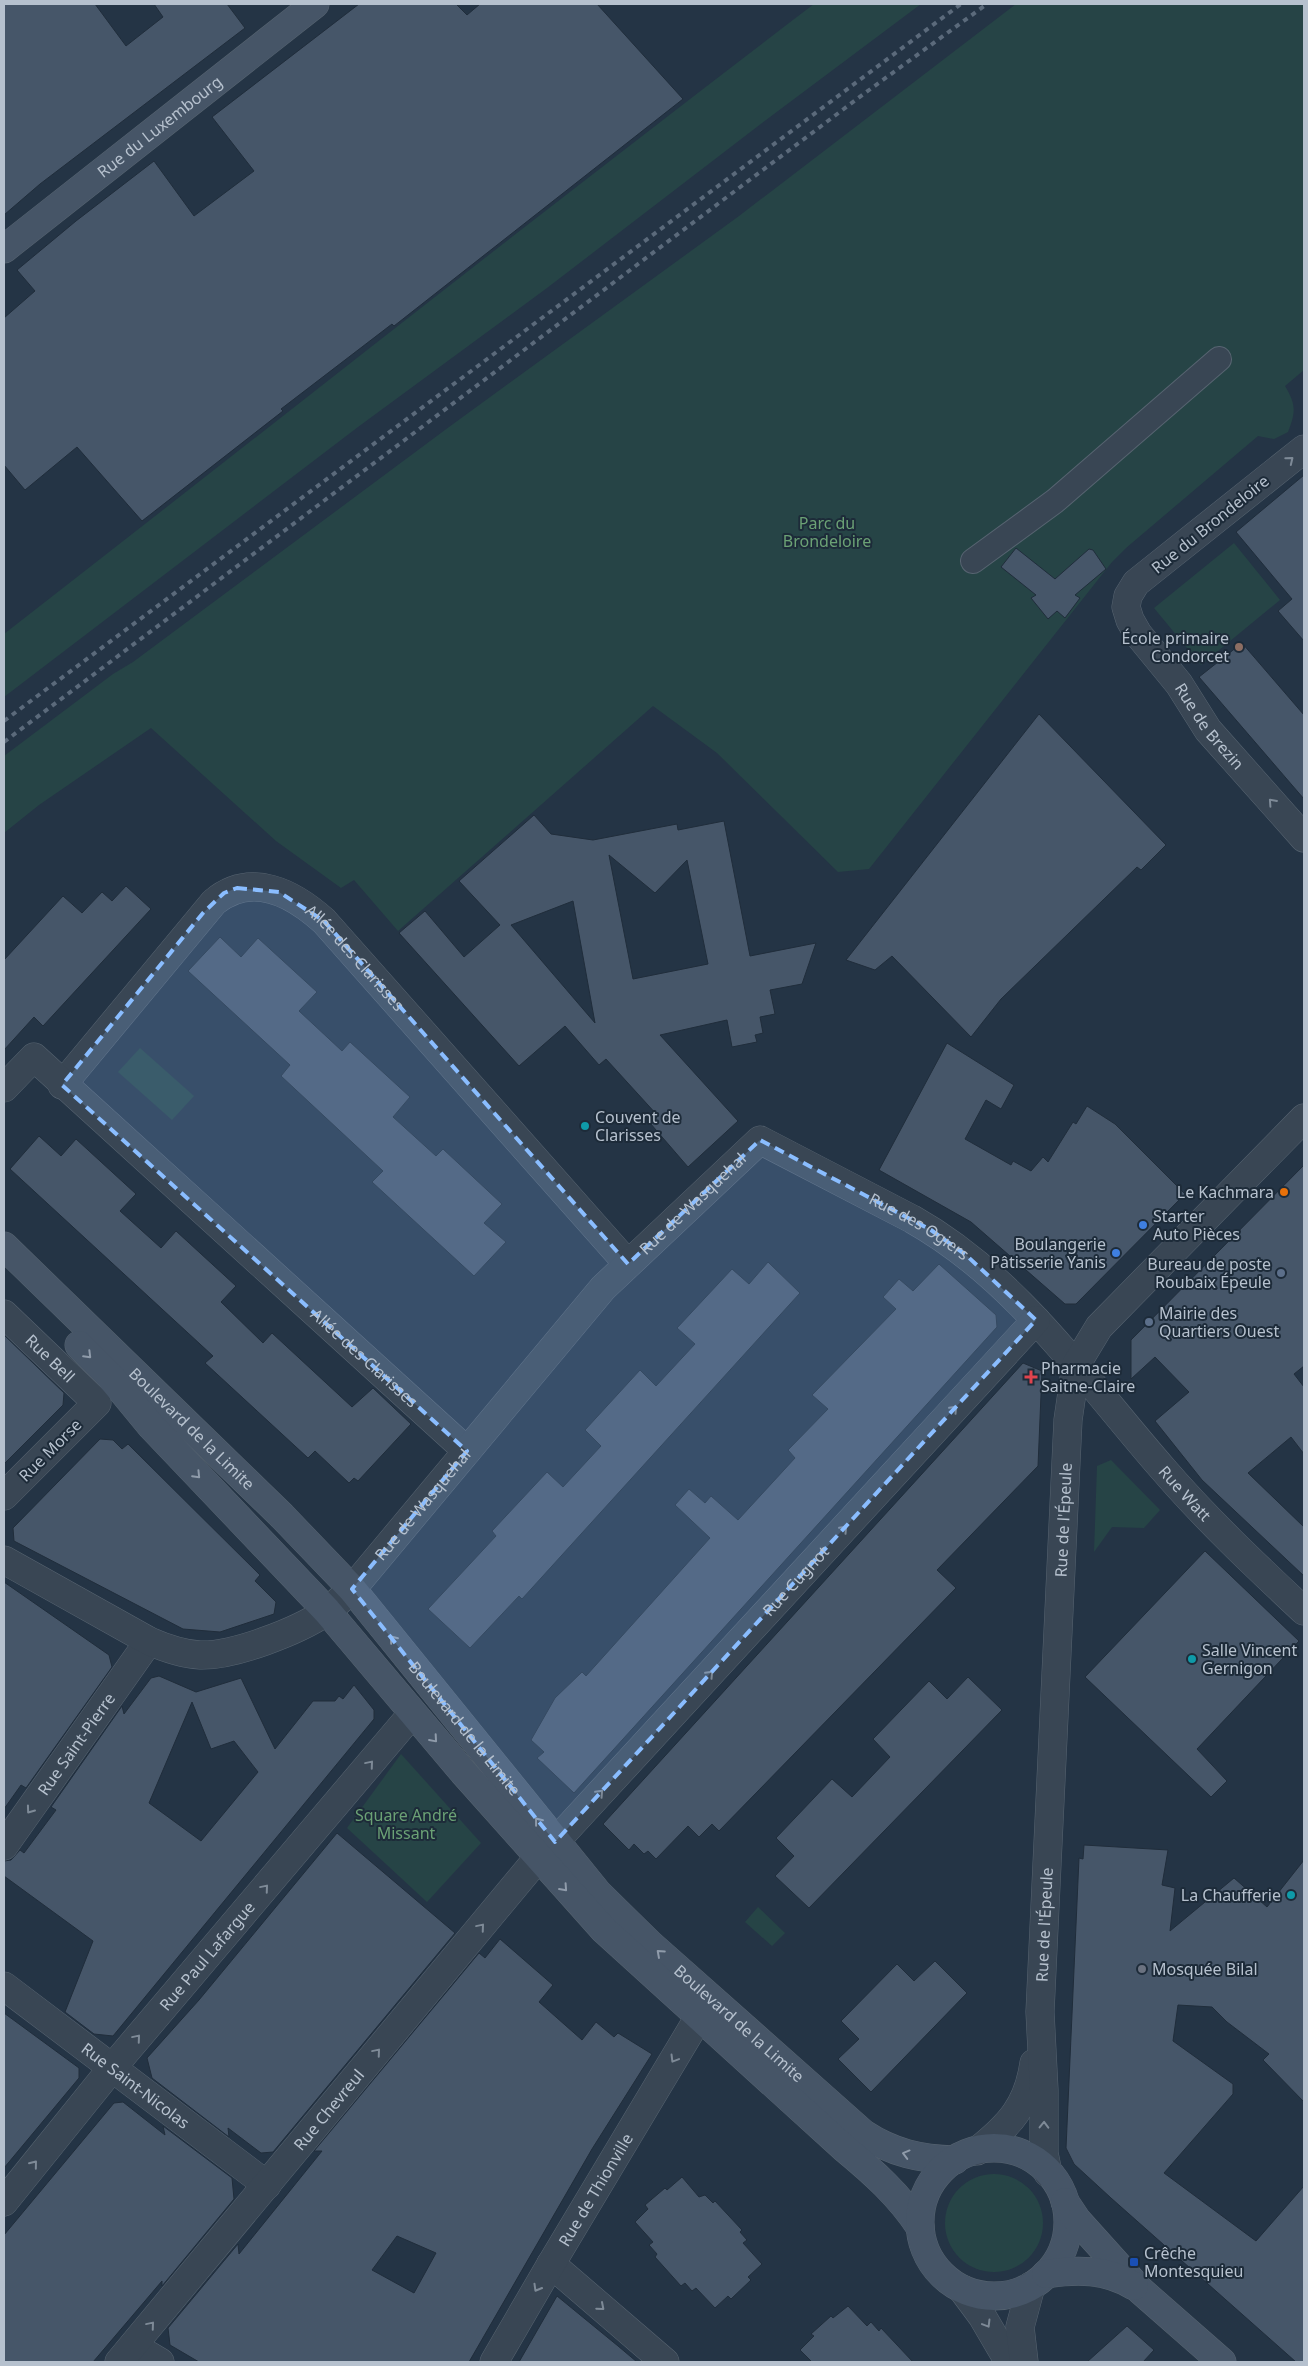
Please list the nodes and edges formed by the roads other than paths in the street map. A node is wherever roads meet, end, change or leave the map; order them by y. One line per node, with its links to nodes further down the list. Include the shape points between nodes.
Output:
1 (315, 4): 2 (main road, Rue du Luxembourg)
2 (4, 249)
3 (1219, 359): 5 (street, via 1055,501)
4 (1304, 449): 6 (street, Rue du Brondeloire, one-way to 4, via 1136,583)
5 (973, 561)
6 (1126, 607): 7 (street, Rue de Brezin, one-way to 6, via 1208,730 1179,684 1138,634)
7 (1304, 838)
8 (62, 1085): 9 (street, Allée des Clarisses, via 34,1057); 13 (street, Allée des Clarisses, via 224,893 250,886 279,892 294,898 324,922); 19 (street, Allée des Clarisses)
9 (4, 1088)
10 (1304, 1118): 17 (street, Rue de l'Épeule, via 1099,1327)
11 (760, 1140): 13 (street, Rue de Wasquehal); 16 (street, Rue des Ogiers, via 931,1230 966,1255)
12 (4, 1246): 22 (main road, Boulevard de la Limite, via 282,1516)
13 (628, 1264): 19 (street, Rue de Wasquehal, via 581,1312)
14 (4, 1271): 23 (main road, Boulevard de la Limite, one-way to 23, via 109,1375 151,1426)
15 (4, 1314): 18 (street, Rue Bell)
16 (1036, 1320): 17 (street, Rue des Ogiers); 28 (street, Rue Cugnot, one-way to 16)
17 (1076, 1365): 24 (street, Rue Watt, via 1197,1508); 30 (street, Rue de l'Épeule, via 1068,1420)
18 (97, 1403): 20 (street, Rue Morse)
19 (467, 1451): 22 (street, Rue de Wasquehal)
20 (4, 1496)
21 (4, 1560): 25 (street, Rue de Wasquehal)
22 (352, 1589): 23 (street, Rue de Wasquehal); 28 (main road, Boulevard de la Limite, one-way to 22, via 434,1688)
23 (327, 1611): 25 (street, Rue de Wasquehal, via 286,1632 231,1651 201,1655 174,1651); 26 (main road, Boulevard de la Limite)
24 (1304, 1611)
25 (149, 1641): 27 (street, Rue Saint-Pierre, one-way to 27)
26 (412, 1714): 28 (main road, Boulevard de la Limite, one-way to 28); 32 (street, Rue Paul Lafargue, one-way to 26)
27 (4, 1846)
28 (546, 1850): 31 (main road, Boulevard de la Limite, one-way to 31, via 604,1930); 33 (main road, Boulevard de la Limite, one-way to 28, via 922,2158 872,2139); 35 (street, Rue Chevreul, one-way to 28)
29 (4, 1986): 32 (street, Rue Saint-Nicolas)
30 (1040, 2012): 33 (street, Rue de l'Épeule, via 1032,2080 1024,2102 1003,2129); 34 (street, Rue de l'Épeule, one-way to 30, via 1043,2143)
31 (699, 2017): 38 (main road, Boulevard de la Limite, via 881,2179 901,2199); 39 (street, Rue de Thionville, one-way to 39)
32 (112, 2068): 35 (street, Rue Saint-Nicolas); 36 (street, Rue Paul Lafargue, one-way to 32)
33 (966, 2156): 34 (main road, via 996,2149 1016,2152); 38 (main road, via 941,2171 926,2193)
34 (1048, 2173): 37 (main road)
35 (267, 2185): 43 (street, Rue Chevreul, one-way to 35)
36 (4, 2202)
37 (1064, 2202): 40 (main road, via 1067,2221 1065,2241 1058,2259); 42 (main road)
38 (920, 2227): 41 (main road, via 923,2244 935,2267)
39 (551, 2264): 45 (street, Rue de Thionville, one-way to 45); 46 (street, one-way to 46)
40 (1038, 2280): 41 (main road, via 1014,2293 996,2296); 42 (main road, via 1076,2270 1098,2272); 48 (street, via 1020,2327)
41 (962, 2289): 47 (street, one-way to 47)
42 (1140, 2290): 49 (main road)
43 (126, 2354): 44 (street)
44 (160, 2362)
45 (494, 2362)
46 (665, 2362)
47 (1009, 2362)
48 (1024, 2362)
49 (1222, 2362)

